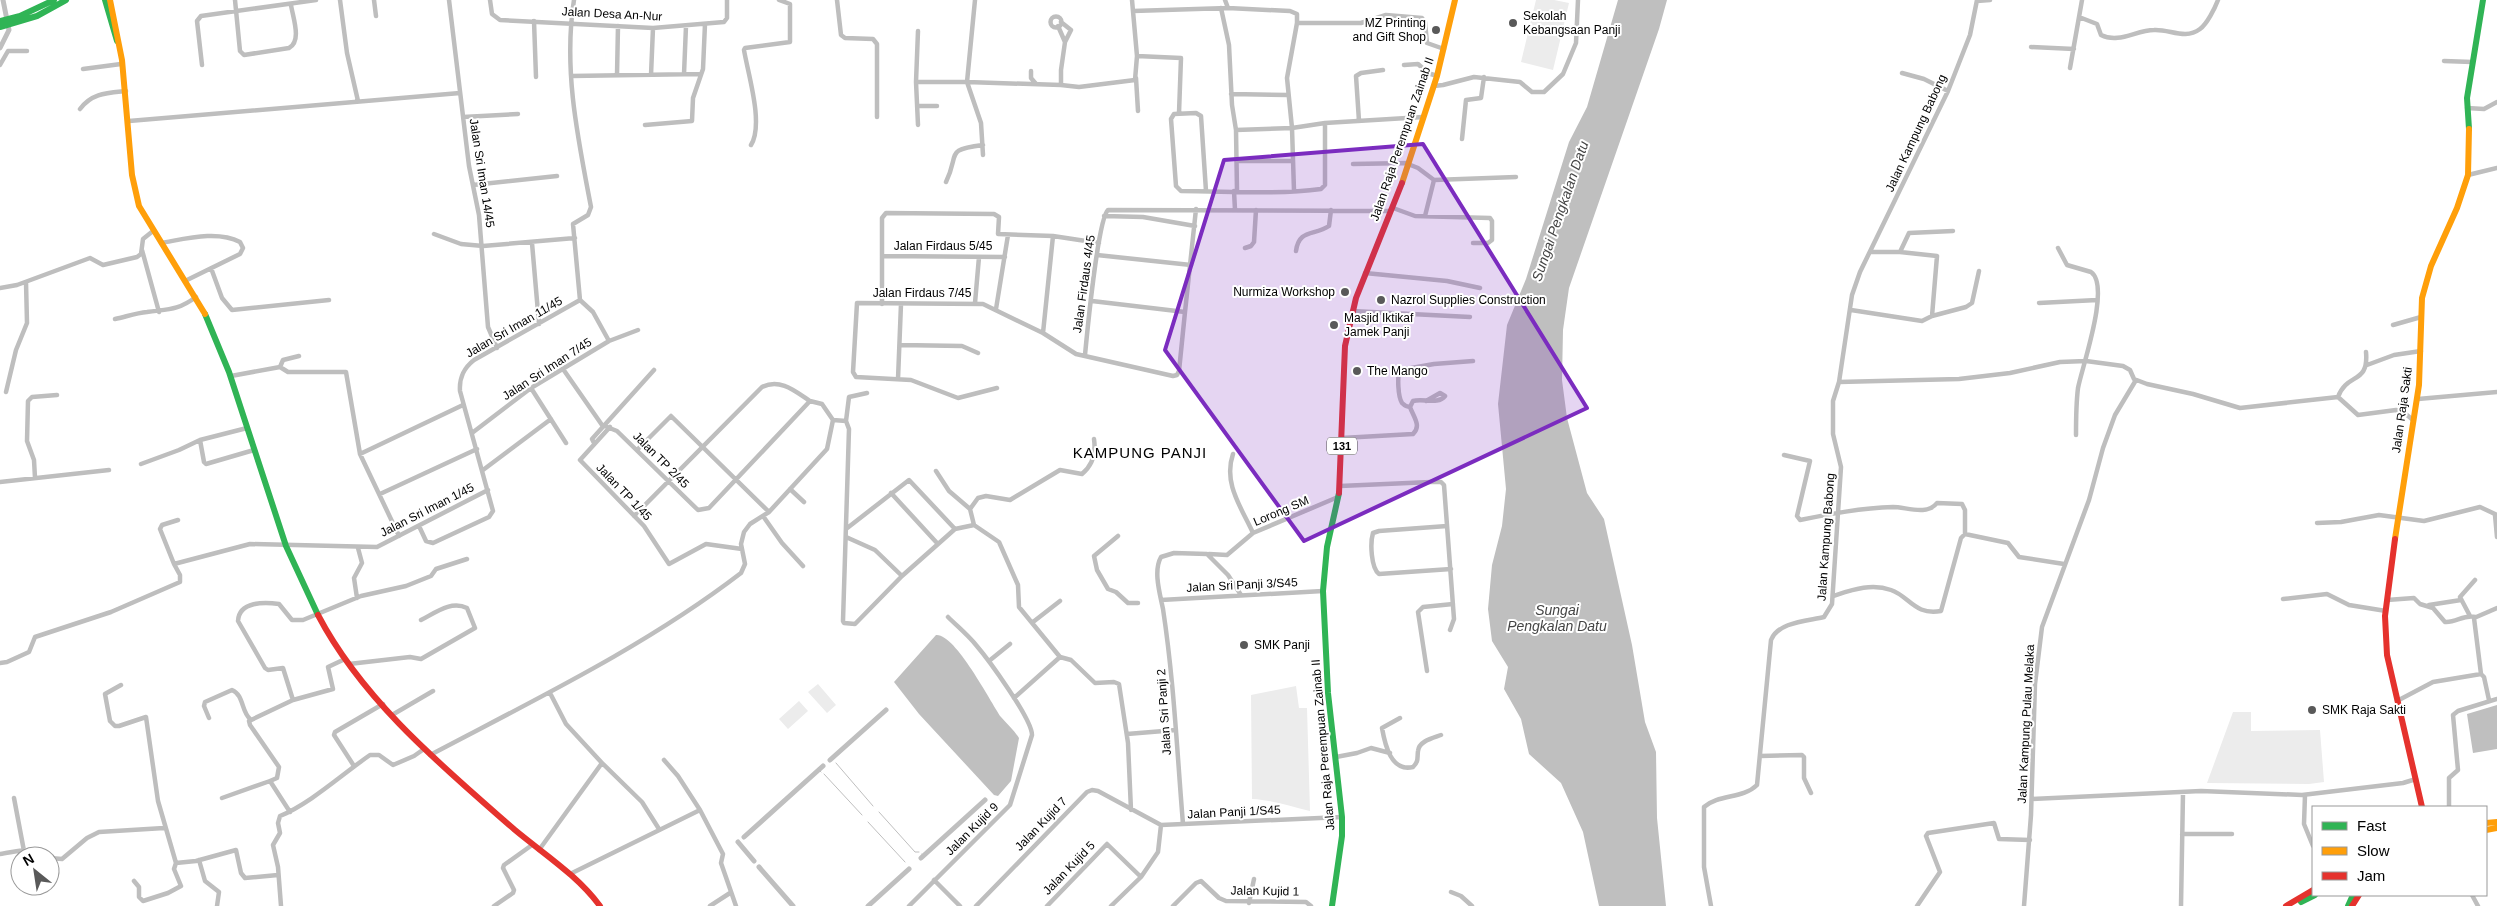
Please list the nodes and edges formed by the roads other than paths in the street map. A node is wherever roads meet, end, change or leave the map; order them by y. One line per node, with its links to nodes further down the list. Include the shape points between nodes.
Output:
1 (54, 0): 32 (main road)
2 (66, 0): 32 (main road)
3 (105, 0): 43 (main road)
4 (110, 0): 43 (main road)
5 (235, 0): 29 (street)
6 (316, 0): 25 (street)
7 (340, 0): 80 (street)
8 (374, 0): 30 (street)
9 (449, 0): 77 (street, Jalan Sri Iman 14/45)
10 (490, 0): 34 (street, Jalan Desa An-Nur, via 492,14 497,18)
11 (574, 0): 35 (street)
12 (726, 0): 37 (street, Jalan Desa An-Nur, via 726,20)
13 (779, 0): 100 (street, via 790,4 790,42 744,50 753,96 756,138)
14 (837, 0): 91 (street, via 841,35 873,39 877,44)
15 (976, 0): 71 (street)
16 (1132, 0): 28 (street)
17 (1225, 0): 27 (street)
18 (1456, 0): 46 (main road, Jalan Raja Perempuan Zainab II / 131)
19 (1578, 0): 67 (street, via 1576,42 1563,74 1548,89 1534,92 1520,82)
20 (1977, 0): 21 (street); 76 (street, Jalan Kampung Babong, via 1970,35)
21 (1990, 0)
22 (2082, 0): 31 (street)
23 (2218, 0): 31 (street, via 2202,27 2184,34 2155,30 2121,38 2106,37 2101,35 2097,24)
24 (2483, 0): 51 (main road, Jalan Raja Sakti)
25 (291, 5): 29 (street); 29 (street, via 294,45 246,55 240,50)
26 (1221, 8): 27 (street); 28 (street); 78 (street, via 1229,44)
27 (1228, 8): 36 (street, via 1290,11 1297,14)
28 (1133, 11): 49 (street)
29 (236, 12): 54 (street, via 198,18)
30 (376, 16)
31 (2079, 17): 47 (street)
32 (19, 20): 33 (main road); 40 (main road)
33 (0, 21)
34 (534, 21): 35 (street, Jalan Desa An-Nur); 68 (street)
35 (570, 22): 38 (street, Jalan Desa An-Nur); 65 (street)
36 (1298, 23): 46 (street, via 1360,23 1386,16 1422,18 1427,43); 79 (street, via 1287,72)
37 (705, 24): 39 (street, Jalan Desa An-Nur); 63 (street)
38 (618, 26): 41 (street, Jalan Desa An-Nur); 64 (street)
39 (686, 26): 41 (street, Jalan Desa An-Nur); 62 (street)
40 (0, 27)
41 (652, 28): 61 (street)
42 (918, 31): 70 (street)
43 (118, 42): 52 (main road)
44 (1065, 42): 44 (street, via 1060,24 1071,30); 73 (street)
45 (2031, 47): 47 (street)
46 (1444, 49): 66 (main road, Jalan Raja Perempuan Zainab II / 131)
47 (2074, 49): 56 (street)
48 (27, 51): 53 (street, via 8,51)
49 (1137, 56): 69 (street); 87 (street, via 1181,58)
50 (2444, 61): 51 (street)
51 (2472, 62): 84 (main road, Jalan Raja Sakti)
52 (121, 64): 57 (street); 75 (main road)
53 (0, 65)
54 (202, 65)
55 (1404, 65): 66 (street, via 1418,64)
56 (2070, 68)
57 (83, 69)
58 (1383, 70): 93 (street, via 1356,76)
59 (1031, 71): 72 (street, via 1031,78)
60 (1902, 73): 76 (street)
61 (651, 74): 62 (street); 64 (street)
62 (684, 74): 63 (street)
63 (701, 74): 95 (street, via 692,98 692,121)
64 (617, 75): 65 (street)
65 (572, 76): 130 (street, via 576,130 591,206 588,215 573,224)
66 (1437, 76): 74 (main road, Jalan Raja Perempuan Zainab II / 131)
67 (1484, 77): 74 (street); 99 (street, via 1481,98 1466,100)
68 (536, 78)
69 (1136, 78): 73 (street, via 1079,87); 86 (street)
70 (916, 82): 71 (street); 82 (street)
71 (967, 82): 72 (street); 101 (street, via 981,123)
72 (1036, 84): 73 (street)
73 (1061, 85)
74 (1433, 86): 90 (main road, Jalan Raja Perempuan Zainab II / 131)
75 (126, 91): 85 (street, via 90,98); 92 (main road)
76 (1948, 91): 140 (street, Jalan Kampung Babong)
77 (460, 93): 80 (street); 89 (street, Jalan Sri Iman 14/45)
78 (1232, 94): 79 (street); 98 (street)
79 (1288, 95): 97 (street)
80 (358, 101): 92 (street)
81 (2497, 102): 84 (street, via 2484,108)
82 (917, 106): 83 (street); 96 (street)
83 (937, 106)
84 (2467, 108): 108 (main road, Jalan Raja Sakti)
85 (80, 109)
86 (1138, 111)
87 (1179, 113): 114 (street, via 1201,116); 114 (street, via 1171,119 1176,188)
88 (518, 114): 89 (street)
89 (463, 116): 113 (street, Jalan Sri Iman 14/45)
90 (1423, 116): 93 (street); 106 (main road, Jalan Raja Perempuan Zainab II / 131)
91 (877, 117)
92 (128, 120): 125 (main road, via 139,207)
93 (1359, 121): 94 (street)
94 (1324, 123): 97 (street); 115 (street, via 1324,186 1320,190)
95 (645, 125)
96 (918, 125)
97 (1292, 128): 98 (street); 104 (street)
98 (1236, 130): 103 (street)
99 (1462, 139)
100 (751, 145)
101 (983, 145): 102 (street); 112 (street, via 961,147 956,151)
102 (983, 155)
103 (1237, 161): 104 (street); 116 (street)
104 (1292, 161): 115 (street)
105 (1353, 164): 106 (street)
106 (1408, 164): 111 (street); 121 (main road, Jalan Raja Perempuan Zainab II / 131)
107 (2497, 168): 108 (street)
108 (2468, 174): 170 (main road, Jalan Raja Sakti, via 2427,279)
109 (556, 176): 113 (street)
110 (1516, 177): 111 (street)
111 (1434, 180): 123 (street)
112 (946, 182)
113 (473, 185): 135 (street, Jalan Sri Iman 14/45)
114 (1206, 191): 116 (street)
115 (1294, 191): 116 (street)
116 (1236, 192): 118 (street)
117 (1196, 209): 118 (street); 122 (street, via 1110,210); 124 (street)
118 (1235, 210): 119 (street)
119 (1256, 210): 120 (street); 137 (street, via 1254,242)
120 (1332, 210): 121 (street); 139 (street, via 1330,226 1301,237)
121 (1392, 210): 123 (street); 149 (main road, Jalan Raja Perempuan Zainab II / 131)
122 (1104, 216): 124 (street, via 1143,217); 131 (street, Jalan Firdaus 4/45)
123 (1426, 216): 134 (street, via 1490,218 1492,240)
124 (1195, 226): 146 (street)
125 (153, 231): 132 (main road); 136 (street, via 143,239)
126 (1953, 231): 141 (street, via 1909,233)
127 (434, 234): 135 (street, via 461,244)
128 (1008, 234): 129 (street); 143 (street, via 998,234 996,214 888,213 882,218); 145 (street)
129 (1053, 236): 131 (street); 175 (street)
130 (575, 238): 133 (street); 156 (street)
131 (1099, 242): 142 (street, Jalan Firdaus 4/45)
132 (160, 243): 147 (street, via 225,236 240,242 243,248 240,254); 150 (main road)
133 (532, 243): 135 (street); 172 (street)
134 (1473, 243)
135 (483, 246): 178 (street, Jalan Sri Iman 14/45, via 488,327)
136 (142, 248): 151 (street, via 139,257 129,260 103,265 90,258); 166 (street)
137 (1245, 248)
138 (2058, 248): 157 (street, via 2068,266 2095,274)
139 (1296, 251)
140 (1870, 252): 141 (street); 164 (street, Jalan Kampung Babong, via 1855,284)
141 (1900, 252): 168 (street, via 1937,256)
142 (1098, 255): 146 (street); 158 (street, Jalan Firdaus 4/45)
143 (882, 256): 144 (street, Jalan Firdaus 5/45); 161 (street)
144 (979, 257): 145 (street, Jalan Firdaus 5/45); 159 (street)
145 (1005, 257): 163 (street)
146 (1191, 265): 167 (street)
147 (211, 268): 150 (street); 155 (street, via 222,298 232,310)
148 (1979, 272): 168 (street, via 1972,303)
149 (1365, 273): 153 (street, via 1447,281); 165 (main road, Jalan Raja Perempuan Zainab II / 131)
150 (185, 281): 154 (main road)
151 (26, 282): 152 (street); 196 (street, via 27,323 16,350)
152 (0, 288)
153 (1480, 288)
154 (196, 297): 166 (street, via 176,309); 190 (main road, via 211,324)
155 (329, 300)
156 (580, 300): 172 (street, Jalan Sri Iman 11/45); 176 (street, via 593,312)
157 (2097, 300): 160 (street); 185 (street)
158 (1092, 301): 167 (street); 182 (street, Jalan Firdaus 4/45)
159 (975, 303): 162 (street, Jalan Firdaus 7/45); 163 (street, Jalan Firdaus 7/45)
160 (2039, 303)
161 (882, 304): 162 (street, Jalan Firdaus 7/45); 191 (street, Jalan Firdaus 7/45, via 857,303 854,376)
162 (901, 304): 177 (street)
163 (996, 309): 175 (street, Jalan Firdaus 7/45)
164 (1851, 310): 168 (street, via 1922,321); 193 (street, Jalan Kampung Babong)
165 (1352, 311): 169 (street); 215 (main road, Jalan Raja Perempuan Zainab II / 131, via 1344,358)
166 (159, 312): 171 (street)
167 (1185, 312): 182 (street, Jalan Firdaus 7/45, via 1179,371 1175,376)
168 (1932, 316)
169 (1470, 317)
170 (2421, 318): 173 (street); 180 (main road, Jalan Raja Sakti)
171 (115, 319)
172 (539, 324): 178 (street, Jalan Sri Iman 11/45)
173 (2393, 325)
174 (638, 330): 176 (street, Jalan Sri Iman 7/45)
175 (1043, 333): 182 (street, Jalan Firdaus 7/45, via 1075,354)
176 (609, 341): 188 (street, Jalan Sri Iman 7/45)
177 (900, 345): 181 (street, via 961,346); 191 (street)
178 (497, 348): 204 (street, Jalan Sri Iman 11/45, via 474,360 464,370 459,384)
179 (2366, 352): 186 (street)
180 (2421, 352): 186 (street, via 2394,355); 201 (main road, Jalan Raja Sakti)
181 (978, 353)
182 (1085, 355)
183 (299, 356): 187 (street, via 284,359)
184 (1473, 361): 205 (street, via 1400,370 1401,400)
185 (2086, 361): 192 (street, via 2123,366); 193 (street, via 2060,362 1960,379); 214 (street, via 2078,389)
186 (2367, 364): 200 (street, via 2365,372 2344,386)
187 (280, 367): 190 (street); 224 (street, via 288,372 346,372)
188 (563, 369): 194 (street, Jalan Sri Iman 7/45); 210 (street)
189 (654, 370): 210 (street)
190 (230, 376): 212 (main road)
191 (898, 379): 195 (street, via 911,380 958,398)
192 (2136, 380): 200 (street, via 2240,408); 270 (street, Jalan Kampung Pulau Melaka, via 2109,432 2089,500)
193 (1839, 382): 244 (street, Jalan Kampung Babong, via 1833,400 1833,434 1841,466)
194 (532, 388): 206 (street); 213 (street, Jalan Sri Iman 7/45)
195 (998, 388)
196 (6, 392)
197 (2497, 392): 201 (street)
198 (867, 393): 208 (street, via 849,398)
199 (57, 395): 231 (street, via 32,397 28,401 27,441 34,460)
200 (2338, 397): 209 (street, via 2358,415 2396,410)
201 (2418, 399): 209 (main road, Jalan Raja Sakti)
202 (810, 401): 207 (street, via 822,404); 220 (street, via 786,385 763,386); 232 (street)
203 (1426, 401): 205 (street, via 1416,400)
204 (463, 405): 213 (street, Jalan Sri Iman 11/45); 224 (street)
205 (1410, 408): 215 (street, via 1416,417 1417,427 1413,434)
206 (551, 419): 218 (street); 229 (street)
207 (833, 420): 208 (street); 236 (street, via 827,449)
208 (846, 421): 254 (street, via 849,430)
209 (2414, 421): 248 (main road, Jalan Raja Sakti)
210 (603, 426): 211 (street); 219 (street, via 592,439)
211 (610, 427): 219 (street); 223 (street, Jalan TP 2/45)
212 (246, 428): 217 (street); 222 (main road)
213 (472, 433): 221 (street, Jalan Sri Iman 11/45)
214 (2076, 435)
215 (1342, 438): 235 (main road, Jalan Raja Perempuan Zainab II / 131)
216 (1094, 439): 242 (street, via 1092,463 1082,474 1060,470 1011,499 978,498)
217 (200, 440): 222 (street, via 206,464); 227 (street)
218 (566, 443)
219 (594, 443): 246 (street, Jalan TP 1/45, via 580,460)
220 (704, 448): 223 (street, via 671,416); 232 (street); 234 (street)
221 (477, 449): 229 (street, Jalan Sri Iman 11/45); 239 (street)
222 (254, 450): 263 (main road)
223 (637, 450): 234 (street, Jalan TP 2/45)
224 (360, 454): 239 (street)
225 (1233, 454): 256 (street, via 1230,484)
226 (1784, 454): 244 (street, via 1810,461 1798,519)
227 (140, 464)
228 (109, 470): 231 (street)
229 (483, 470): 237 (street, Jalan Sri Iman 11/45)
230 (936, 471): 242 (street, via 949,491)
231 (35, 478): 233 (street)
232 (736, 480): 234 (street, Jalan TP 2/45, via 703,511 694,508); 243 (street)
233 (0, 482)
234 (669, 482): 246 (street)
235 (1340, 486): 240 (main road, Jalan Raja Perempuan Zainab II / 131); 253 (street, via 1441,482 1445,487)
236 (790, 489): 241 (street); 243 (street)
237 (488, 490): 252 (street, Jalan Sri Iman 1/45); 252 (street, Jalan Sri Iman 11/45, via 493,510 489,516 433,543 426,541)
238 (891, 493): 254 (street); 255 (street, via 910,481); 262 (street)
239 (380, 494): 258 (street)
240 (1338, 497): 256 (street, Lorong SM); 275 (main road, Jalan Raja Perempuan Zainab II / 131, via 1327,547)
241 (804, 502)
242 (970, 509): 251 (street)
243 (769, 512): 247 (street)
244 (1838, 512): 257 (street, via 1893,507 1918,510 1937,503 1964,504); 277 (street, Jalan Kampung Babong)
245 (2496, 515): 248 (street, via 2480,507 2424,521); 261 (street)
246 (634, 516): 265 (street, Jalan TP 1/45, via 669,564 706,544)
247 (763, 516): 265 (street, via 744,532); 271 (street)
248 (2398, 518): 250 (street, via 2379,515); 281 (main road, Jalan Raja Sakti)
249 (178, 520): 269 (street, via 162,525 160,529)
250 (2317, 523)
251 (974, 525): 255 (street); 293 (street, via 998,542 1018,585 1018,606)
252 (419, 526): 258 (street, Jalan Sri Iman 1/45)
253 (1448, 526): 272 (street); 272 (street, via 1380,530 1373,533 1372,542 1375,570 1379,574)
254 (846, 529): 260 (street)
255 (955, 529): 262 (street)
256 (1253, 532): 266 (street, Lorong SM, via 1228,555)
257 (1965, 534): 270 (street, via 2008,543 2019,557); 277 (street, via 1961,538 1941,611 1914,607 1891,590 1863,586)
258 (399, 536): 264 (street, Jalan Sri Iman 1/45, via 377,547)
259 (1118, 536): 284 (street, via 1094,556 1097,570 1108,589 1128,602)
260 (846, 537): 273 (street, via 875,550); 273 (street, via 845,624 854,625)
261 (2497, 538)
262 (937, 543): 273 (street)
263 (286, 545): 264 (street, Jalan Sri Iman 1/45); 269 (street, Jalan Sri Iman 1/45, via 245,545); 289 (main road)
264 (358, 548): 278 (street, via 362,563 354,579)
265 (742, 549): 304 (street, via 744,568 726,585)
266 (1207, 554): 267 (street, Lorong SM); 276 (street, via 1228,575)
267 (1161, 556): 280 (street, Jalan Sri Panji 2, via 1158,565)
268 (467, 559): 278 (street, via 436,569 432,575 406,586)
269 (174, 564): 299 (street, via 180,582 173,586 111,612 42,633 32,638 29,652)
270 (2064, 564): 333 (street, Jalan Kampung Pulau Melaka, via 2038,645)
271 (803, 566)
272 (1451, 569): 285 (street)
273 (902, 576)
274 (2475, 580): 282 (street)
275 (1323, 591): 276 (street, Jalan Sri Panji 3/S45); 322 (main road, Jalan Raja Perempuan Zainab II / 131, via 1328,693)
276 (1240, 595): 280 (street, Jalan Sri Panji 3/S45)
277 (1833, 596): 321 (street, Jalan Kampung Babong, via 1824,617 1774,632)
278 (357, 598): 289 (street)
279 (2283, 599): 288 (street, via 2327,594 2349,605)
280 (1161, 600): 315 (street, Jalan Sri Panji 2)
281 (2387, 600): 286 (street, via 2414,598 2420,604); 288 (main road, Jalan Raja Sakti)
282 (2461, 600): 286 (street); 291 (street)
283 (1060, 601): 293 (street)
284 (1138, 603)
285 (1452, 604): 294 (street, via 1454,619); 300 (street, via 1423,608 1418,612)
286 (2429, 605): 291 (street, via 2445,622)
287 (2497, 608): 291 (street)
288 (2386, 611): 309 (main road, Jalan Raja Sakti, via 2387,655)
289 (318, 615): 297 (main road); 307 (street, via 292,620 279,604 264,601 253,604 238,617 244,634 265,668 283,668)
290 (948, 617): 298 (street, Jalan Kujid 9)
291 (2472, 617): 301 (street)
292 (421, 620): 297 (street, via 457,604 467,608 475,628 421,659)
293 (1033, 622): 296 (street)
294 (1450, 630)
295 (1010, 644): 298 (street)
296 (1060, 657): 305 (street); 316 (street, via 1070,660 1095,683 1118,683)
297 (347, 661): 307 (street, via 328,667 333,689); 310 (main road)
298 (989, 661): 305 (street, Jalan Kujid 9)
299 (0, 663)
300 (1427, 671)
301 (2481, 674): 308 (street); 309 (street, via 2433,682)
302 (121, 685): 342 (street, via 105,694 110,721 119,726 146,717)
303 (433, 691): 311 (street)
304 (550, 693): 320 (street); 324 (street, via 566,724)
305 (1014, 698): 359 (street, Jalan Kujid 9, via 1032,732 1010,805)
306 (2497, 699): 308 (street)
307 (293, 700): 314 (street)
308 (2489, 700): 335 (street, via 2453,714 2458,770 2449,778)
309 (2397, 701): 326 (main road, Jalan Raja Sakti)
310 (383, 704): 311 (main road); 325 (street, via 334,735)
311 (392, 715): 318 (main road)
312 (209, 718): 314 (street, via 205,702 232,690 239,694)
313 (1400, 718): 319 (street, via 1382,728)
314 (250, 719): 327 (street, via 250,725 279,766 277,778)
315 (1176, 730): 316 (street); 340 (street, Jalan Sri Panji 2)
316 (1127, 734): 337 (street)
317 (1441, 735): 319 (street, via 1421,745 1418,761 1413,767 1397,766)
318 (424, 749): 320 (main road); 325 (street, via 393,765 376,754)
319 (1390, 752): 322 (street, via 1371,748)
320 (430, 755): 347 (main road)
321 (1760, 756): 328 (street, via 1802,754 1804,778); 380 (street, Jalan Kampung Babong, via 1757,785 1752,791 1711,801 1704,807 1704,867)
322 (1336, 757): 339 (main road, Jalan Raja Perempuan Zainab II / 131)
323 (664, 760): 336 (street)
324 (602, 763): 343 (street, via 642,802); 350 (street)
325 (354, 766): 338 (street)
326 (2417, 778): 330 (street, via 2403,783); 334 (main road, Jalan Raja Sakti)
327 (270, 781): 332 (street); 338 (street)
328 (1810, 793)
329 (2183, 793): 330 (street); 333 (street); 344 (street)
330 (2305, 794): 348 (street, via 2304,824)
331 (14, 798): 349 (street)
332 (222, 798)
333 (2032, 799): 346 (street, Jalan Kampung Pulau Melaka)
334 (2423, 806)
335 (2449, 806)
336 (700, 810): 343 (street); 362 (street, via 723,854 721,863)
337 (1131, 810): 341 (street); 373 (street, Jalan Kujid 7, via 1098,791 1086,792)
338 (290, 812): 355 (street, via 278,818 280,833 273,845)
339 (1342, 817): 340 (street, Jalan Panji 1/S45); 378 (main road, Jalan Raja Perempuan Zainab II / 131)
340 (1183, 824): 341 (street, Jalan Panji 1/S45)
341 (1161, 826): 356 (street, via 1158,852)
342 (164, 828): 351 (street, via 99,832); 353 (street)
343 (659, 829): 354 (street)
344 (2182, 834): 345 (street); 383 (street)
345 (2232, 834)
346 (2030, 840): 381 (street, via 1999,839 1994,823 1928,833 1926,836 1940,872); 382 (street, Jalan Kampung Pulau Melaka)
347 (532, 844): 350 (main road); 367 (street, via 504,865 514,893)
348 (2312, 844)
349 (23, 846)
350 (539, 850): 354 (main road)
351 (60, 859)
352 (199, 860): 353 (street); 355 (street, via 236,850 245,878); 365 (street, via 205,881 220,892)
353 (176, 863): 358 (street, via 174,868 181,886 168,893 143,901)
354 (570, 874): 368 (main road)
355 (278, 875): 366 (street)
356 (1140, 877): 374 (street, Jalan Kujid 5, via 1107,844); 375 (street)
357 (1254, 879): 364 (street)
358 (134, 880)
359 (934, 880): 371 (street, Jalan Kujid 9); 372 (street)
360 (2312, 891): 384 (main road)
361 (1451, 892): 379 (street, via 1465,898)
362 (730, 893): 369 (street); 370 (street)
363 (2313, 896): 385 (main road)
364 (1249, 903): 376 (street, Jalan Kujid 1, via 1219,898 1201,881); 377 (street, Jalan Kujid 1, via 1306,902)
365 (217, 906)
366 (281, 906)
367 (494, 906)
368 (600, 906)
369 (710, 906)
370 (736, 906)
371 (908, 906)
372 (960, 906)
373 (976, 906)
374 (1047, 906)
375 (1112, 906)
376 (1173, 906)
377 (1311, 906)
378 (1332, 906)
379 (1472, 906)
380 (1711, 906)
381 (1917, 906)
382 (2024, 906)
383 (2181, 906)
384 (2286, 906)
385 (2292, 906)

